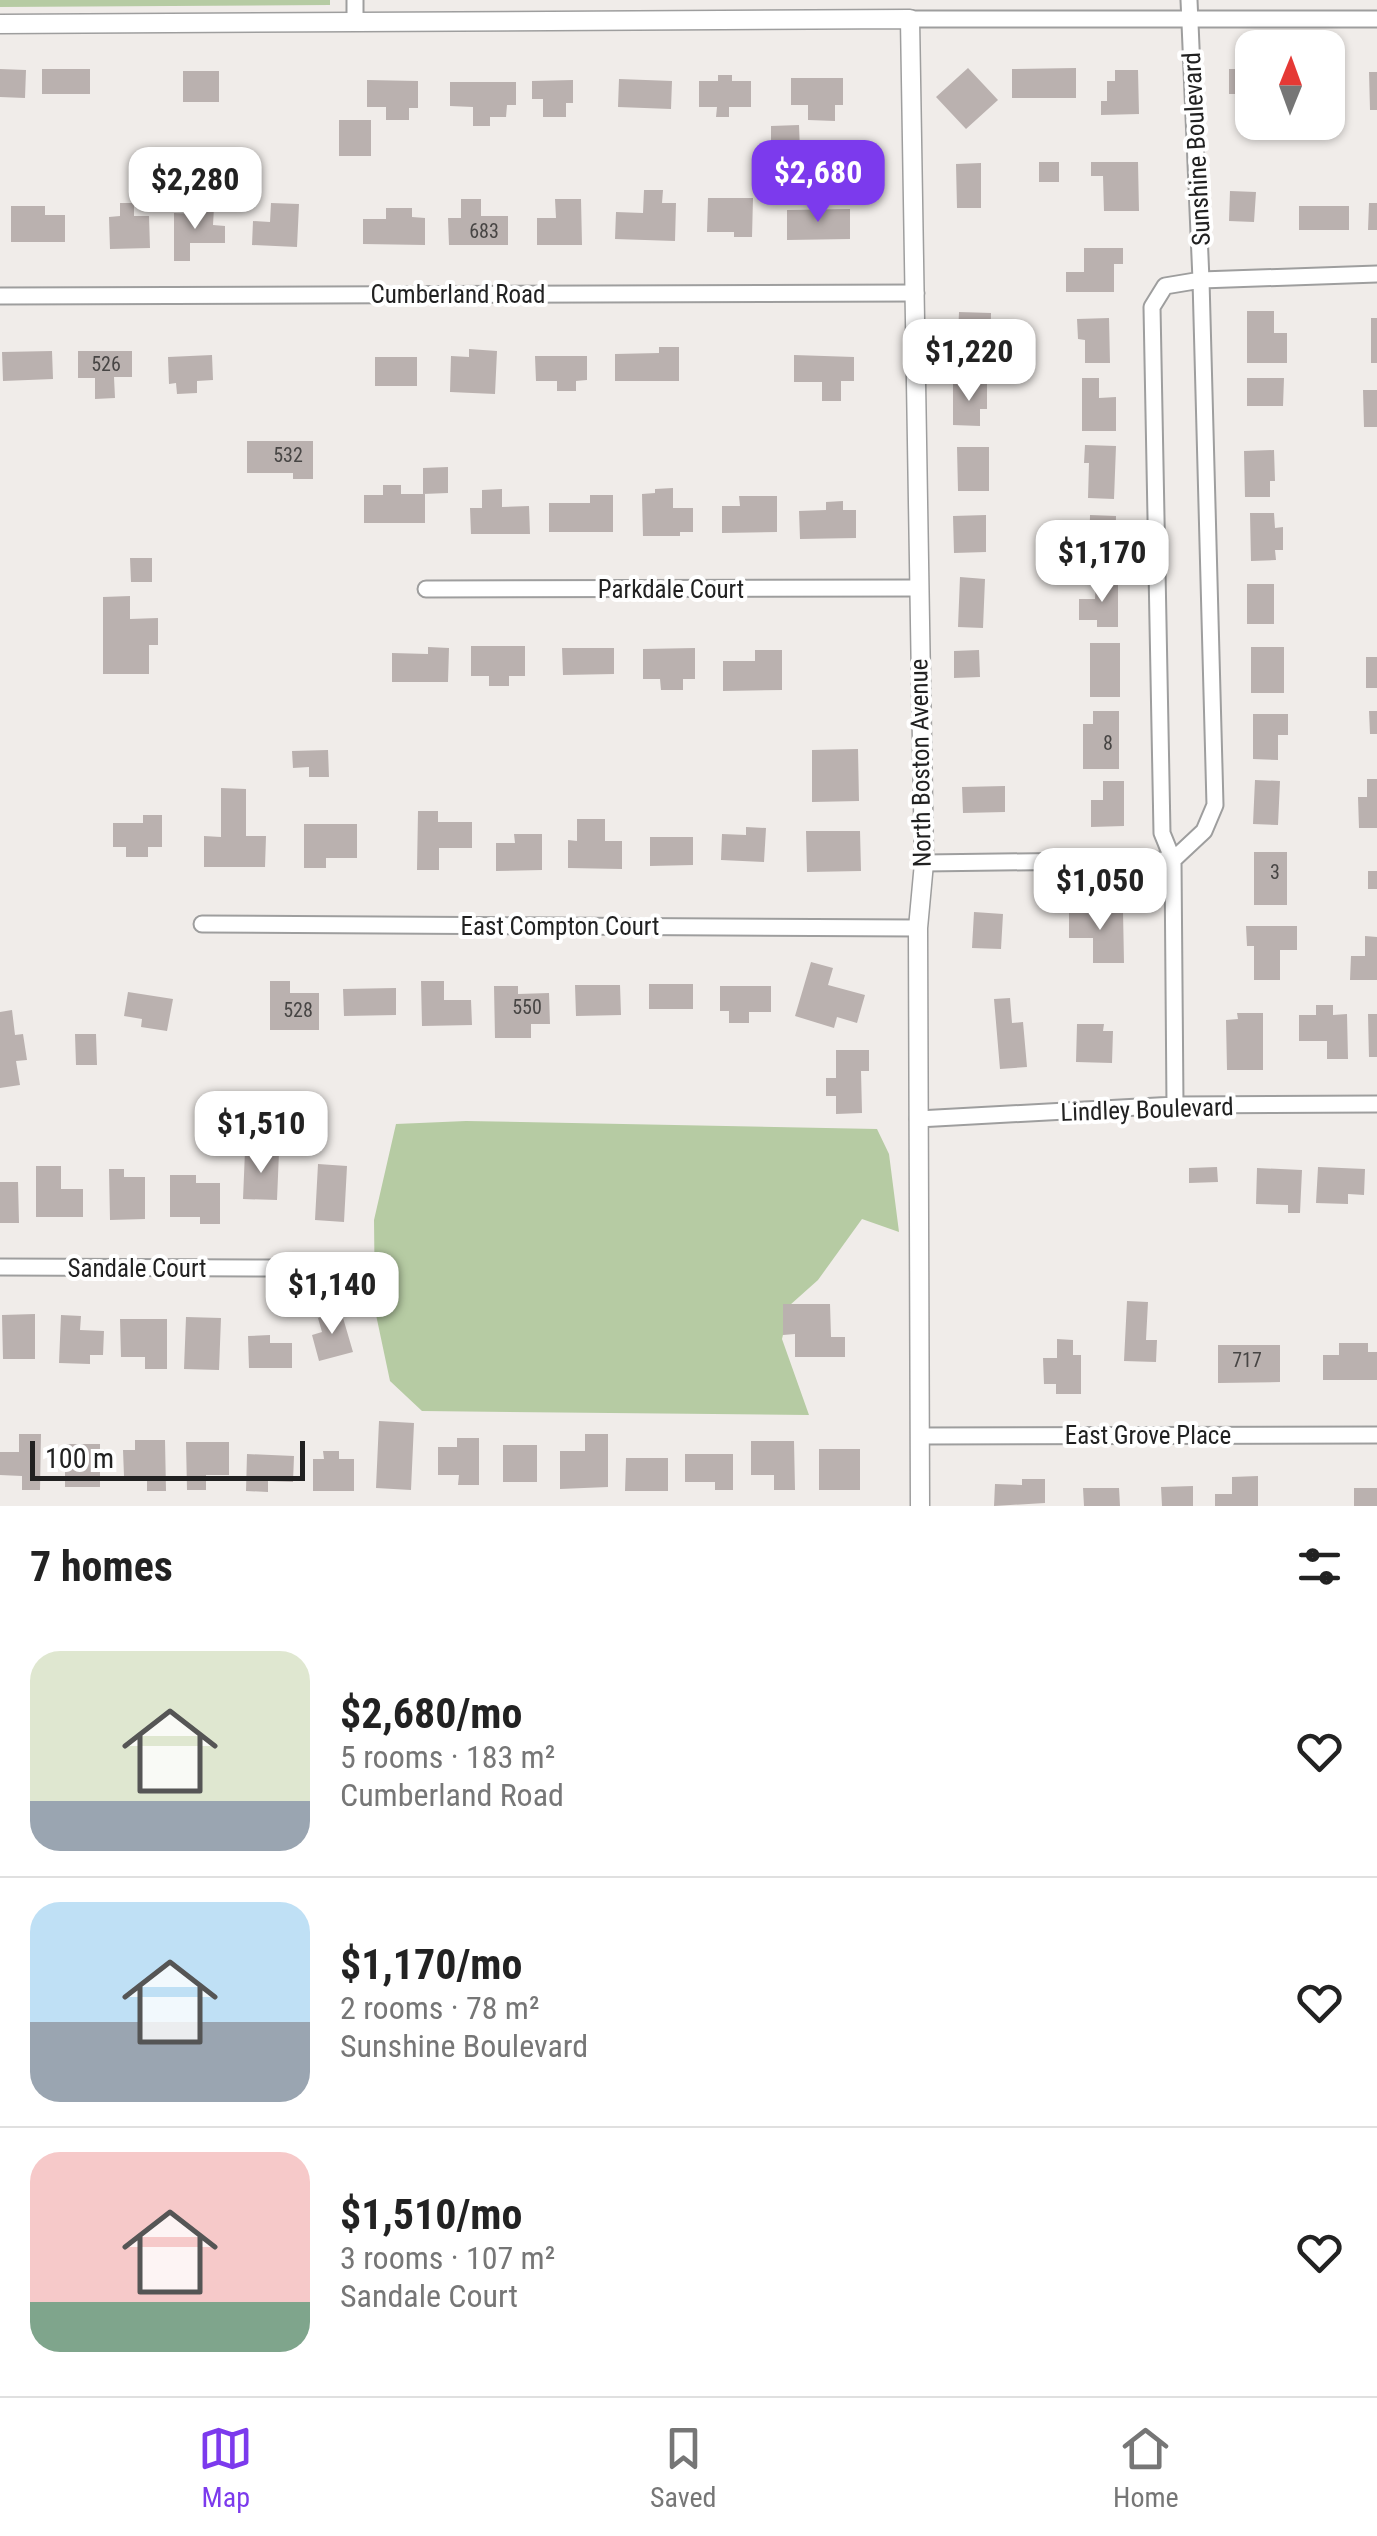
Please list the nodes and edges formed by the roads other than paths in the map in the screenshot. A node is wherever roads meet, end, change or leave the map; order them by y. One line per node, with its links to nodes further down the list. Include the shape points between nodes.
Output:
1 (355, 0): 6 (street)
2 (1189, 0): 3 (street, Sunshine Boulevard)
3 (1190, 18): 4 (street); 5 (street); 9 (street, Sunshine Boulevard)
4 (910, 19): 6 (street); 10 (street, North Boston Avenue)
5 (1377, 20)
6 (355, 22): 7 (street)
7 (0, 24)
8 (1377, 274): 9 (street)
9 (1202, 280): 14 (street, Sunshine Boulevard, via 1215,805 1204,831); 14 (street, Sunshine Boulevard, via 1165,286 1152,307 1162,833)
10 (916, 292): 11 (street, Cumberland Road); 12 (street, North Boston Avenue)
11 (0, 296)
12 (917, 588): 13 (street, Parkdale Court); 15 (street, North Boston Avenue)
13 (426, 590)
14 (1174, 860): 15 (street); 19 (street, Sunshine Boulevard)
15 (924, 863): 17 (street, North Boston Avenue)
16 (202, 924): 17 (street, East Compton Court)
17 (918, 928): 20 (street, North Boston Avenue)
18 (1377, 1104): 19 (street, Lindley Boulevard)
19 (1175, 1105): 20 (street, Lindley Boulevard)
20 (918, 1119): 24 (street, North Boston Avenue)
21 (0, 1268): 22 (street, Sandale Court)
22 (274, 1268)
23 (1377, 1435): 24 (street, East Grove Place)
24 (920, 1436): 25 (street, North Boston Avenue)
25 (920, 1506)

